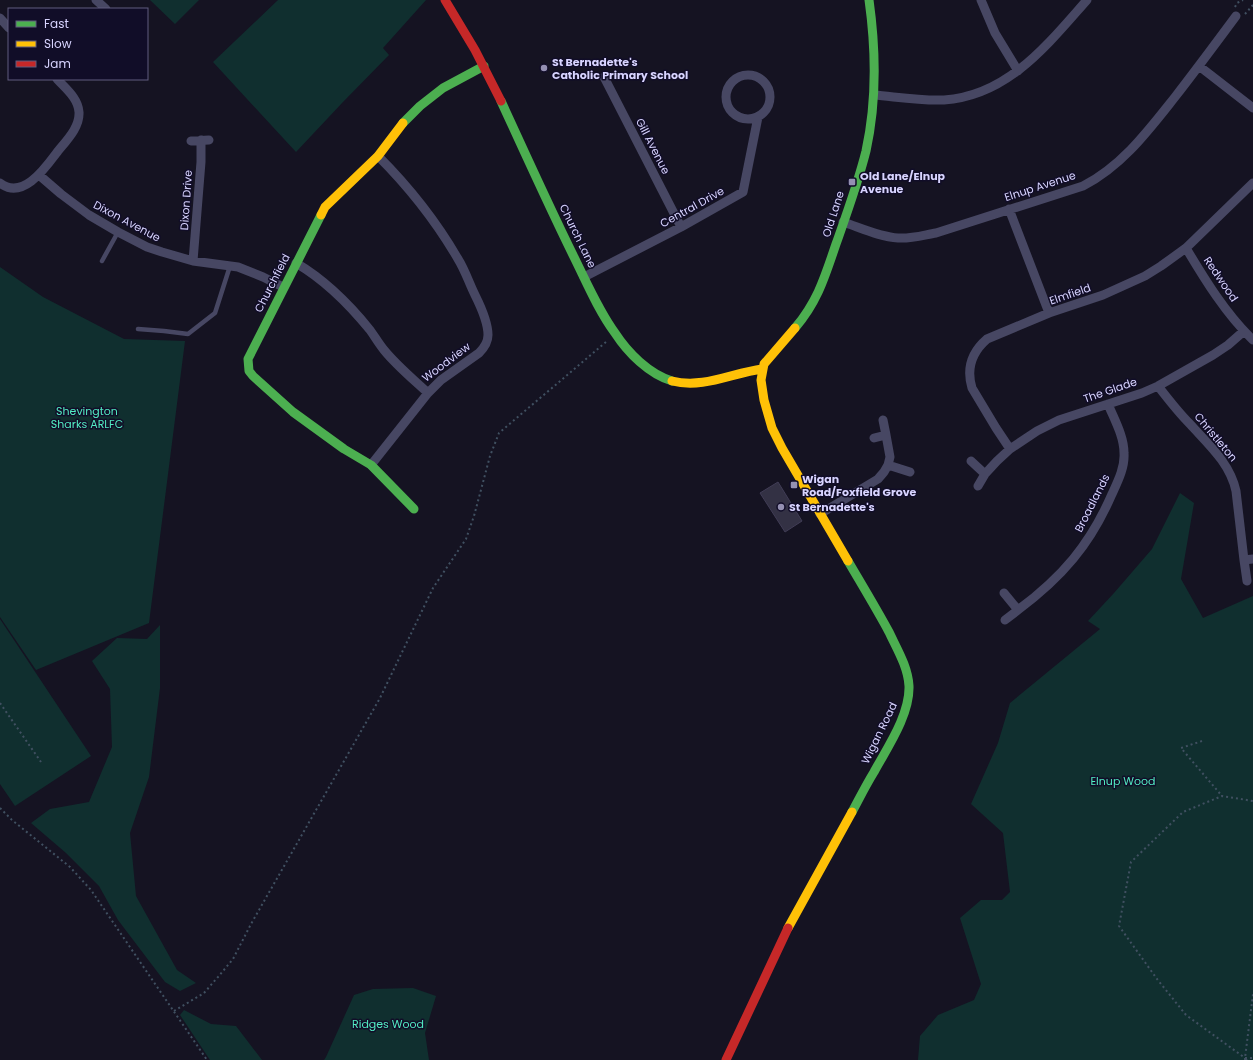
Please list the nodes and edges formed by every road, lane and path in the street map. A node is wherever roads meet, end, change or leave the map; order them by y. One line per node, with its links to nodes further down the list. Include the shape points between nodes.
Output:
1 (96, 0): 8 (street)
2 (445, 0): 12 (main road, Church Lane)
3 (869, 0): 17 (main road, Old Lane, via 875,52)
4 (981, 0): 14 (street)
5 (1087, 0): 14 (street, via 1041,51)
6 (1236, 0): 7 (path)
7 (1237, 3)
8 (105, 8)
9 (1236, 16): 13 (street, Elnup Avenue)
10 (0, 18): 11 (street)
11 (8, 27)
12 (484, 66): 21 (main road, Churchfield, via 428,99 409,116); 34 (main road, Church Lane)
13 (1199, 66): 18 (street); 25 (street, Elnup Avenue, via 1150,130 1112,168 1083,186)
14 (1018, 71): 17 (street, via 989,88 945,100)
15 (604, 77): 27 (street, Gill Avenue)
16 (58, 80): 22 (street, via 76,100 79,120 74,131)
17 (874, 94): 26 (main road, Old Lane, via 868,140)
18 (1253, 108)
19 (758, 117): 19 (street, Central Drive, via 768,107 770,93 767,86 756,77 742,77 730,85 727,91 728,106 732,112 744,119); 27 (street, Central Drive, via 743,192)
20 (191, 141): 31 (street, Dixon Drive, via 205,140)
21 (378, 156): 32 (main road, Churchfield, via 325,207); 43 (street, Woodview, via 412,193 459,260 488,330 488,340 483,349 441,380)
22 (39, 175): 23 (street, via 28,184 16,188); 28 (street, Dixon Avenue, via 74,205)
23 (0, 183)
24 (1253, 183): 29 (street, Elmfield)
25 (1009, 209): 26 (street, Elnup Avenue, via 912,238 886,236); 36 (street)
26 (844, 222): 41 (main road, Old Lane, via 813,304 768,358)
27 (681, 226): 34 (street, Central Drive)
28 (118, 232): 30 (lane); 31 (street, Dixon Avenue, via 147,247)
29 (1186, 248): 36 (street, Elmfield, via 1145,276 1102,295); 38 (street, Redwood, via 1224,306)
30 (102, 261)
31 (193, 261): 33 (street, Dixon Avenue)
32 (296, 263): 35 (main road, Churchfield); 43 (street, Woodview, via 318,277 342,298 384,350)
33 (230, 266): 35 (street, Dixon Avenue, via 250,271); 37 (lane, via 215,313 188,334)
34 (584, 277): 39 (main road, Church Lane)
35 (283, 287): 50 (main road, Churchfield, via 250,352 249,371 293,412)
36 (1049, 313): 48 (street, Elmfield, via 987,339 976,350 970,364 972,388)
37 (138, 329)
38 (1244, 331): 40 (street, Redwood); 42 (street, The Glade, via 1213,355)
39 (615, 334): 41 (main road, Church Lane, via 648,368 681,383 705,383); 69 (path, via 499,433 466,539 432,588 380,698 233,959 204,993)
40 (1253, 340)
41 (762, 369): 56 (main road, Wigan Road, via 765,402 775,435)
42 (1158, 386): 44 (street, The Glade); 57 (street, Christleton, via 1218,455 1230,473 1234,481)
43 (428, 393): 50 (street)
44 (1108, 404): 48 (street, The Glade, via 1059,420); 60 (street, Broadlands, via 1122,440 1124,453 1123,465 1110,498 1099,521 1068,566 1054,581)
45 (883, 420): 46 (street)
46 (886, 435): 47 (street); 51 (street, via 890,457)
47 (874, 438)
48 (1010, 449): 53 (street, The Glade)
49 (971, 461): 53 (street)
50 (371, 465): 55 (main road, Churchfield)
51 (888, 466): 52 (street); 56 (street, via 878,479)
52 (910, 472)
53 (985, 474): 54 (street, The Glade)
54 (978, 486)
55 (414, 509)
56 (820, 514): 73 (main road, Wigan Road, via 867,592 900,656 909,684 908,703 889,744 812,882)
57 (1249, 560): 58 (street, Christleton)
58 (1247, 581)
59 (1004, 593): 60 (street)
60 (1018, 610): 61 (street, Broadlands)
61 (1005, 620)
62 (0, 703): 64 (path)
63 (1202, 741): 65 (path, via 1181,748)
64 (41, 762)
65 (1222, 796): 66 (path); 71 (path, via 1184,812 1131,862 1119,926 1186,1015)
66 (1253, 801)
67 (0, 808): 69 (path, via 70,867 91,890)
68 (1253, 994): 71 (path)
69 (174, 1011): 72 (path)
70 (1253, 1058): 71 (path)
71 (1246, 1059)
72 (207, 1060)
73 (726, 1060)

